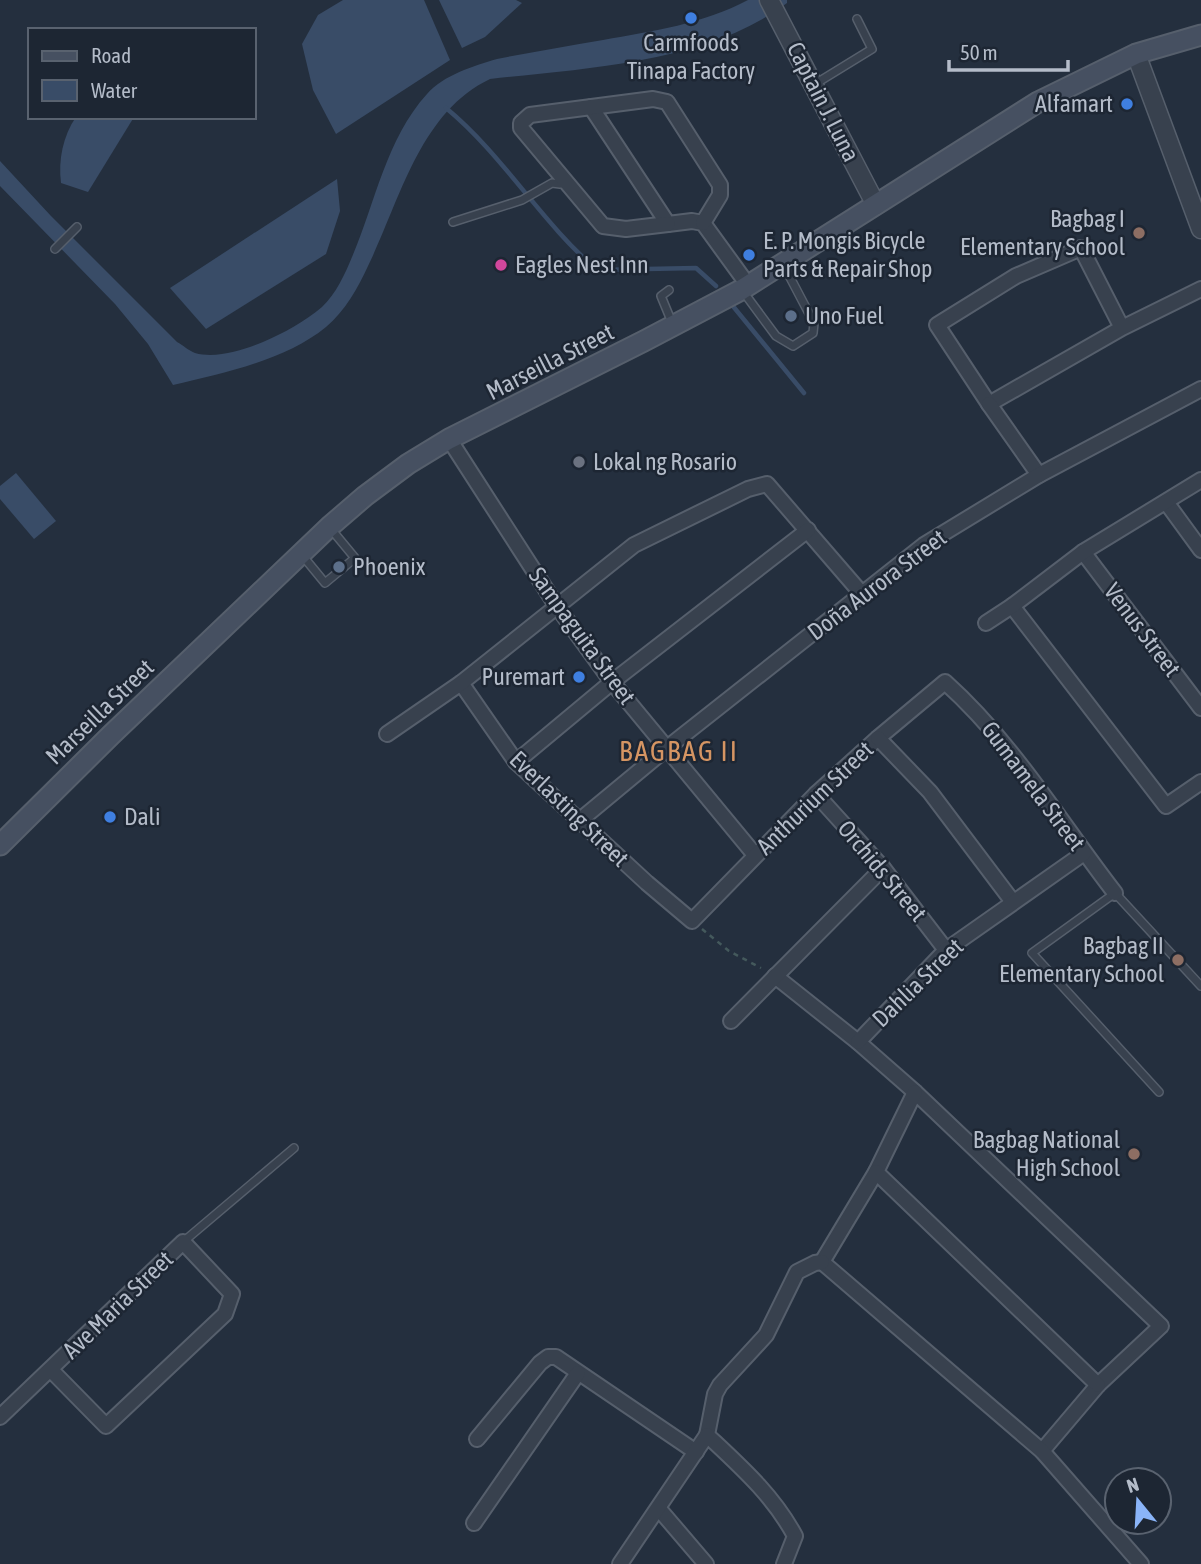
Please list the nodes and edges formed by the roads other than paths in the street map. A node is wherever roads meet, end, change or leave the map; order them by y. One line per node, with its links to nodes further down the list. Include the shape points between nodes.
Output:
1 (772, 4): 5 (street, Captain J. Luna)
2 (857, 19): 5 (lane, via 872,49)
3 (1201, 35): 4 (main road, Marseilla Street)
4 (1136, 54): 8 (main road, Marseilla Street, via 1038,102); 13 (street)
5 (815, 84): 8 (street, Captain J. Luna)
6 (591, 107): 10 (street, via 653,99 667,102 720,185 720,195); 11 (street); 11 (street, via 530,115 521,128 603,226 626,229)
7 (560, 184): 9 (lane, via 552,183 522,200)
8 (876, 205): 15 (main road, Marseilla Street)
9 (453, 222)
10 (702, 223): 11 (street); 16 (street)
11 (668, 224)
12 (77, 227): 14 (lane)
13 (1201, 229)
14 (55, 248)
15 (782, 264): 16 (main road, Marseilla Street); 16 (lane, via 814,323 813,333 793,346 776,336)
16 (745, 287): 19 (main road, Marseilla Street)
17 (1201, 289): 20 (street)
18 (669, 290): 19 (lane, via 661,296)
19 (674, 326): 23 (main road, Marseilla Street)
20 (1122, 328): 22 (street); 22 (street, via 1081,248 1016,276 937,325)
21 (1201, 390): 24 (street, Doña Aurora Street)
22 (989, 404): 24 (street)
23 (449, 439): 27 (main road, Marseilla Street, via 408,464); 33 (street, Sampaguita Street)
24 (1039, 475): 32 (street, Doña Aurora Street, via 924,545)
25 (1201, 480): 26 (street)
26 (1166, 502): 29 (street); 30 (street)
27 (329, 527): 31 (main road, Marseilla Street); 31 (lane, via 355,558 326,583)
28 (808, 530): 32 (street); 33 (street, via 767,484 748,489 634,545); 36 (street)
29 (1201, 550)
30 (1083, 552): 34 (street); 39 (street, Venus Street)
31 (301, 555): 47 (main road, Marseilla Street)
32 (862, 594): 42 (street, Doña Aurora Street)
33 (556, 605): 36 (street, Sampaguita Street); 38 (street)
34 (1012, 606): 35 (street); 44 (street, via 1166,806)
35 (986, 623)
36 (612, 682): 42 (street, Sampaguita Street); 43 (street)
37 (945, 682): 41 (street, Anthurium Street); 48 (street, Gumamela Street, via 967,701 1023,768)
38 (461, 684): 40 (street); 43 (street, Everlasting Street)
39 (1201, 708)
40 (387, 734)
41 (878, 738): 45 (street, Anthurium Street); 52 (street, via 930,792)
42 (667, 748): 46 (street, Doña Aurora Street); 49 (street, Sampaguita Street)
43 (516, 762): 46 (street, Everlasting Street)
44 (1201, 782)
45 (816, 794): 49 (street, Anthurium Street); 50 (street, Orchids Street)
46 (579, 821): 53 (street, Everlasting Street)
47 (0, 845)
48 (1084, 853): 51 (street, Gumamela Street); 52 (street, Dahlia Street)
49 (755, 855): 53 (street, Anthurium Street)
50 (883, 868): 54 (street, Orchids Street); 55 (street)
51 (1115, 893): 56 (lane); 60 (lane, via 1032,953)
52 (1013, 902): 54 (street, Dahlia Street)
53 (692, 920)
54 (946, 950): 58 (street, Dahlia Street)
55 (775, 976): 57 (street); 58 (street)
56 (1201, 986)
57 (731, 1021)
58 (858, 1042): 59 (street)
59 (915, 1092): 62 (street); 67 (street, via 1161,1326)
60 (1159, 1092)
61 (294, 1148): 63 (lane)
62 (876, 1172): 64 (street); 67 (street)
63 (183, 1242): 65 (street, Ave Maria Street); 65 (street, Ave Maria Street, via 232,1294 225,1314 106,1426)
64 (822, 1262): 69 (street, via 797,1272 766,1335 720,1385); 71 (street)
65 (51, 1370): 68 (street, Ave Maria Street)
66 (578, 1373): 70 (street, via 556,1357 548,1357); 72 (street); 74 (street)
67 (1098, 1385): 71 (street)
68 (0, 1417)
69 (707, 1435): 72 (street); 77 (street, via 783,1514 795,1536)
70 (477, 1439)
71 (1042, 1451): 78 (street)
72 (696, 1452): 73 (street)
73 (659, 1509): 75 (street); 76 (street)
74 (474, 1523)
75 (620, 1564)
76 (706, 1564)
77 (784, 1564)
78 (1141, 1564)

